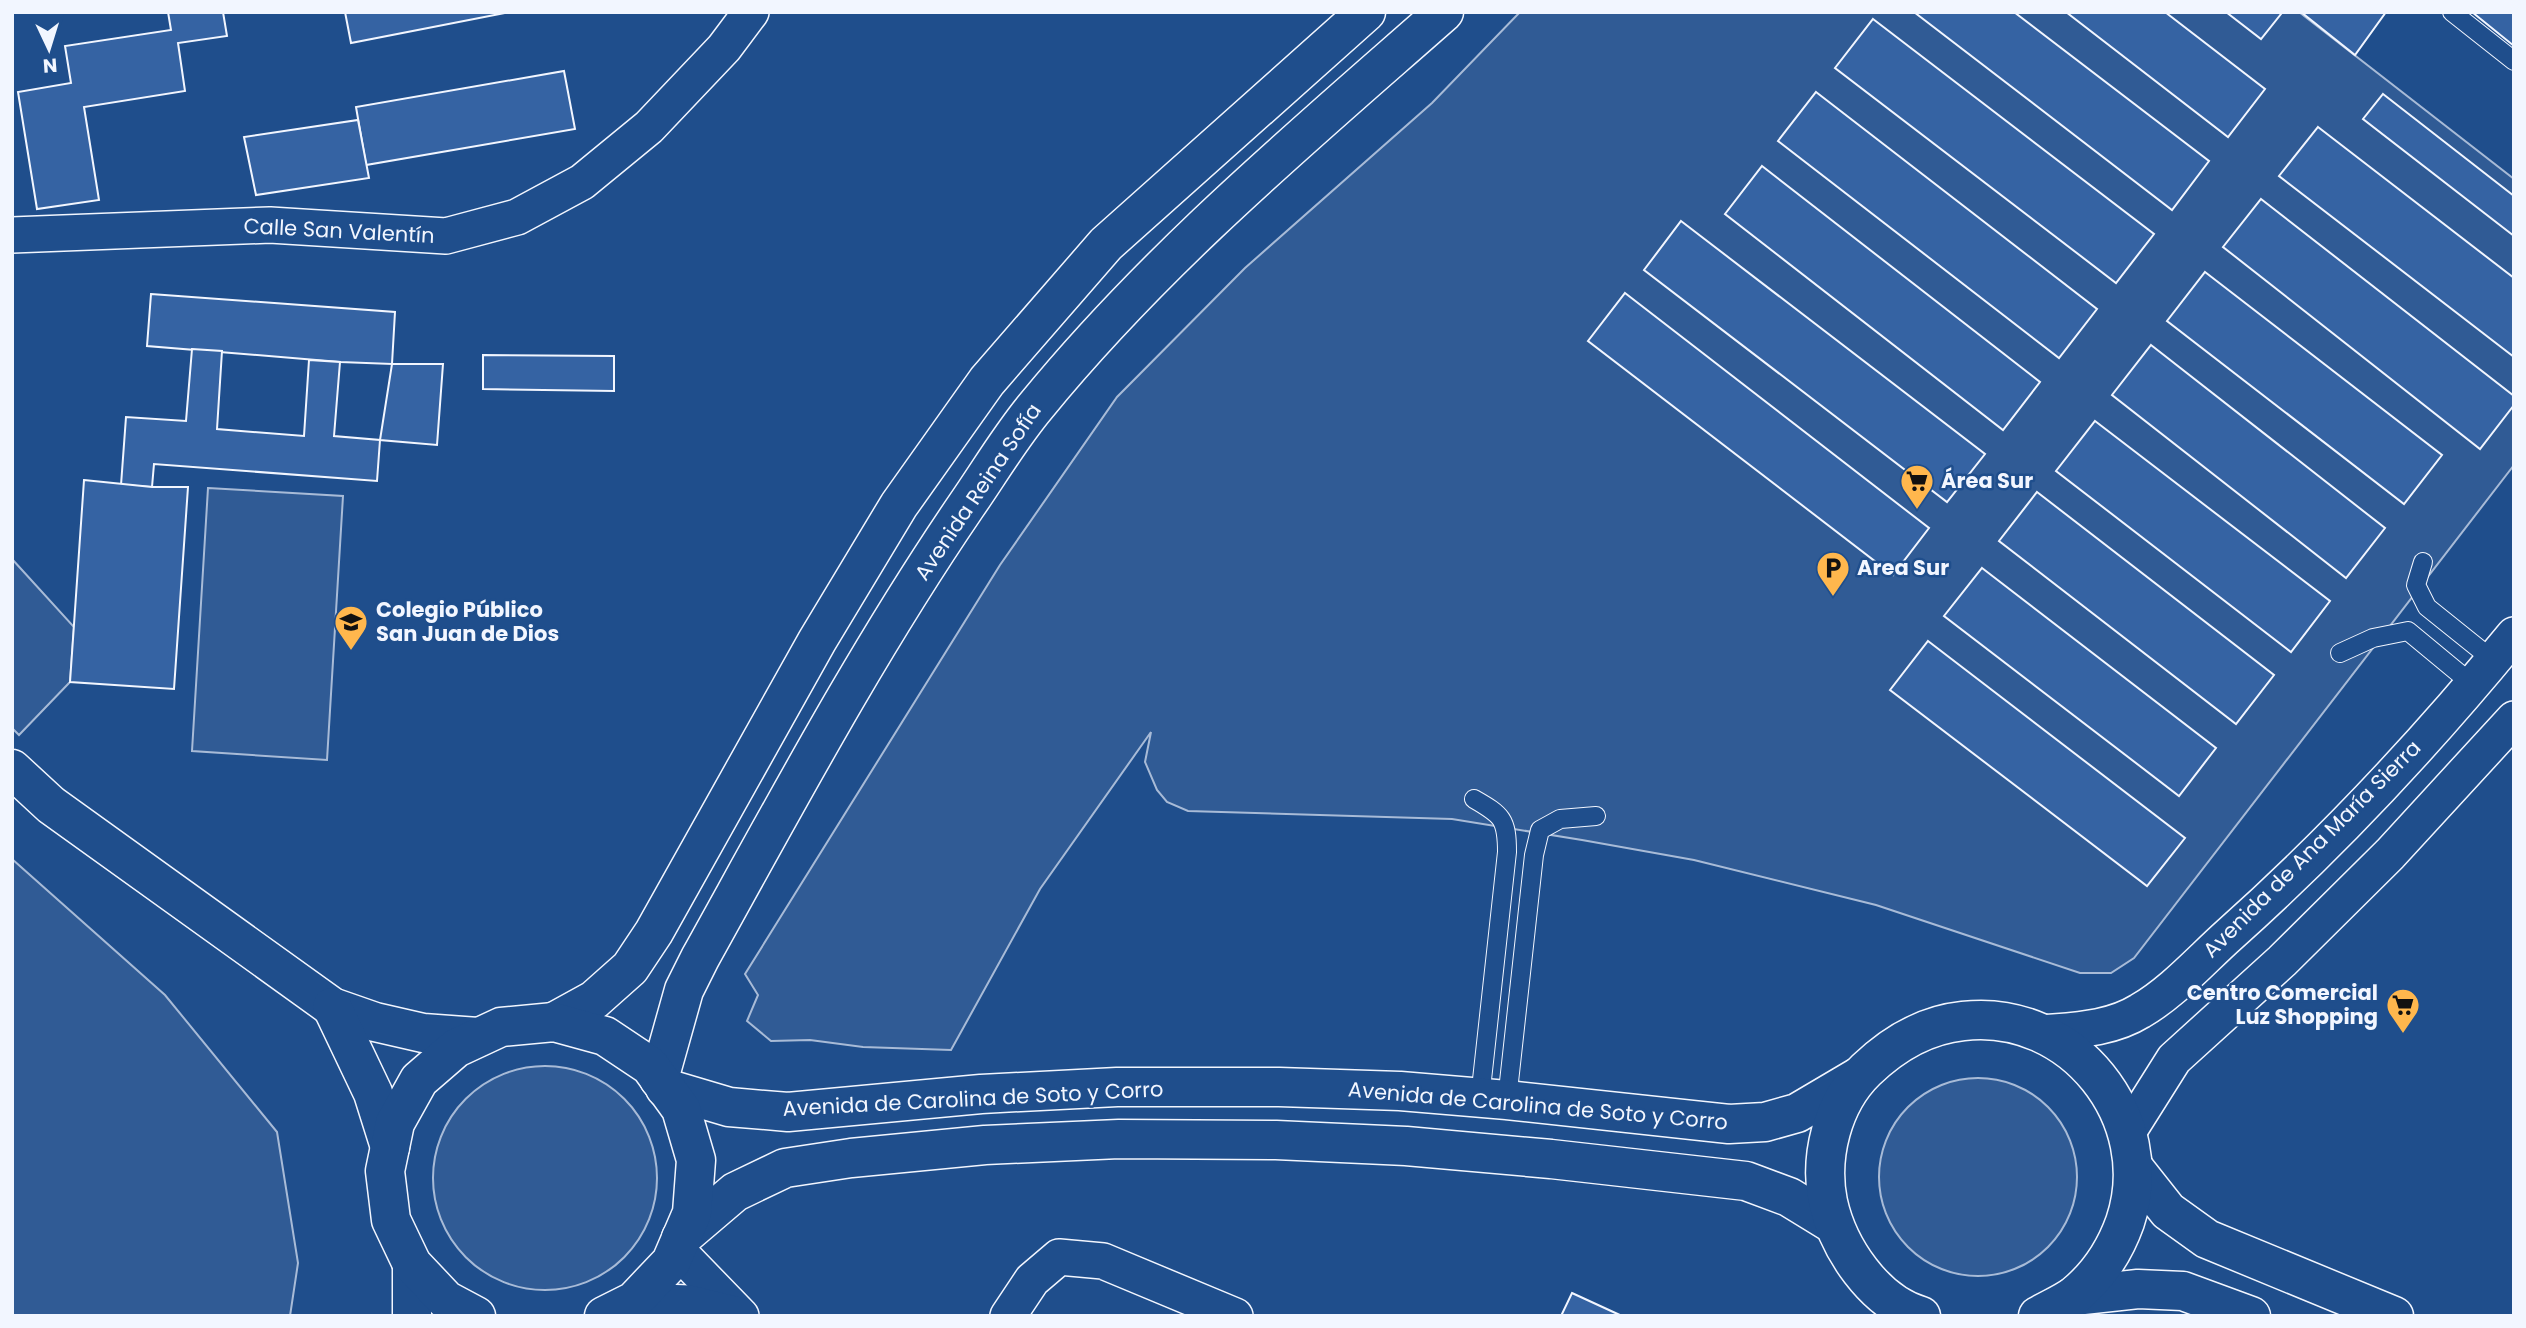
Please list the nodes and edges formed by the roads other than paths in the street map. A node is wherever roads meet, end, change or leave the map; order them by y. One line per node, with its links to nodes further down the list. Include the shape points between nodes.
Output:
1 (751, 12): 6 (street, Calle San Valentín, via 724,48 649,127 582,183 517,217 446,236 270,225)
2 (1366, 12): 15 (street, via 1106,244 987,381 878,539 630,968 594,1000)
3 (1444, 12): 19 (street, Avenida Reina Sofía, via 1288,148 1145,283 1034,408 861,669 699,958 684,990)
4 (2452, 12): 5 (lane)
5 (2514, 61)
6 (12, 235)
7 (2423, 562): 9 (lane, via 2416,585 2427,607)
8 (2340, 653): 9 (lane, via 2373,638 2408,631)
9 (2493, 659): 16 (street, Avenida de Ana María Sierra, via 2344,823 2249,918 2170,988 2140,1011 2103,1027)
10 (2514, 719): 22 (street, via 2390,854 2174,1059)
11 (12, 769): 14 (street, via 51,805)
12 (1474, 799): 20 (lane, via 1498,813 1507,831)
13 (1596, 816): 20 (lane, via 1559,819 1540,830)
14 (332, 1007): 17 (street, via 423,1033); 21 (street, via 373,1093)
15 (554, 1022): 17 (street, via 501,1027); 19 (street, via 605,1036 650,1066)
16 (2043, 1033): 18 (street, via 2004,1021 1963,1020 1924,1030 1888,1049); 22 (street, via 2081,1058 2110,1091)
17 (478, 1037): 21 (street, via 456,1048 419,1080 395,1123)
18 (1858, 1077): 20 (street, Avenida de Carolina de Soto y Corro, via 1797,1113 1765,1122 1729,1124); 23 (street, via 1838,1110 1826,1148 1825,1186)
19 (662, 1083): 20 (street, Avenida de Carolina de Soto y Corro, via 729,1107 788,1112 1117,1087 1279,1087); 24 (street, via 681,1110 696,1160 692,1213)
20 (1494, 1099)
21 (390, 1147): 25 (street, via 385,1171 391,1220)
22 (2131, 1150): 26 (street, via 2131,1204 2119,1239 2100,1270); 36 (street, via 2168,1211 2207,1239)
23 (1833, 1224): 24 (street, via 1789,1197 1746,1181 1406,1146 1119,1139 985,1145 785,1168 736,1192); 33 (street, via 1852,1261 1880,1292)
24 (679, 1244): 27 (street, via 671,1262); 28 (street)
25 (412, 1264): 29 (street); 30 (street, via 446,1300)
26 (2074, 1296): 34 (street); 35 (street, via 2138,1289 2183,1291)
27 (619, 1308): 28 (street, via 689,1303)
28 (740, 1315)
29 (412, 1316)
30 (476, 1316)
31 (1008, 1316): 32 (street, via 1031,1280 1059,1257 1103,1261)
32 (1235, 1316)
33 (1921, 1316)
34 (2038, 1316)
35 (2251, 1316)
36 (2393, 1316)

